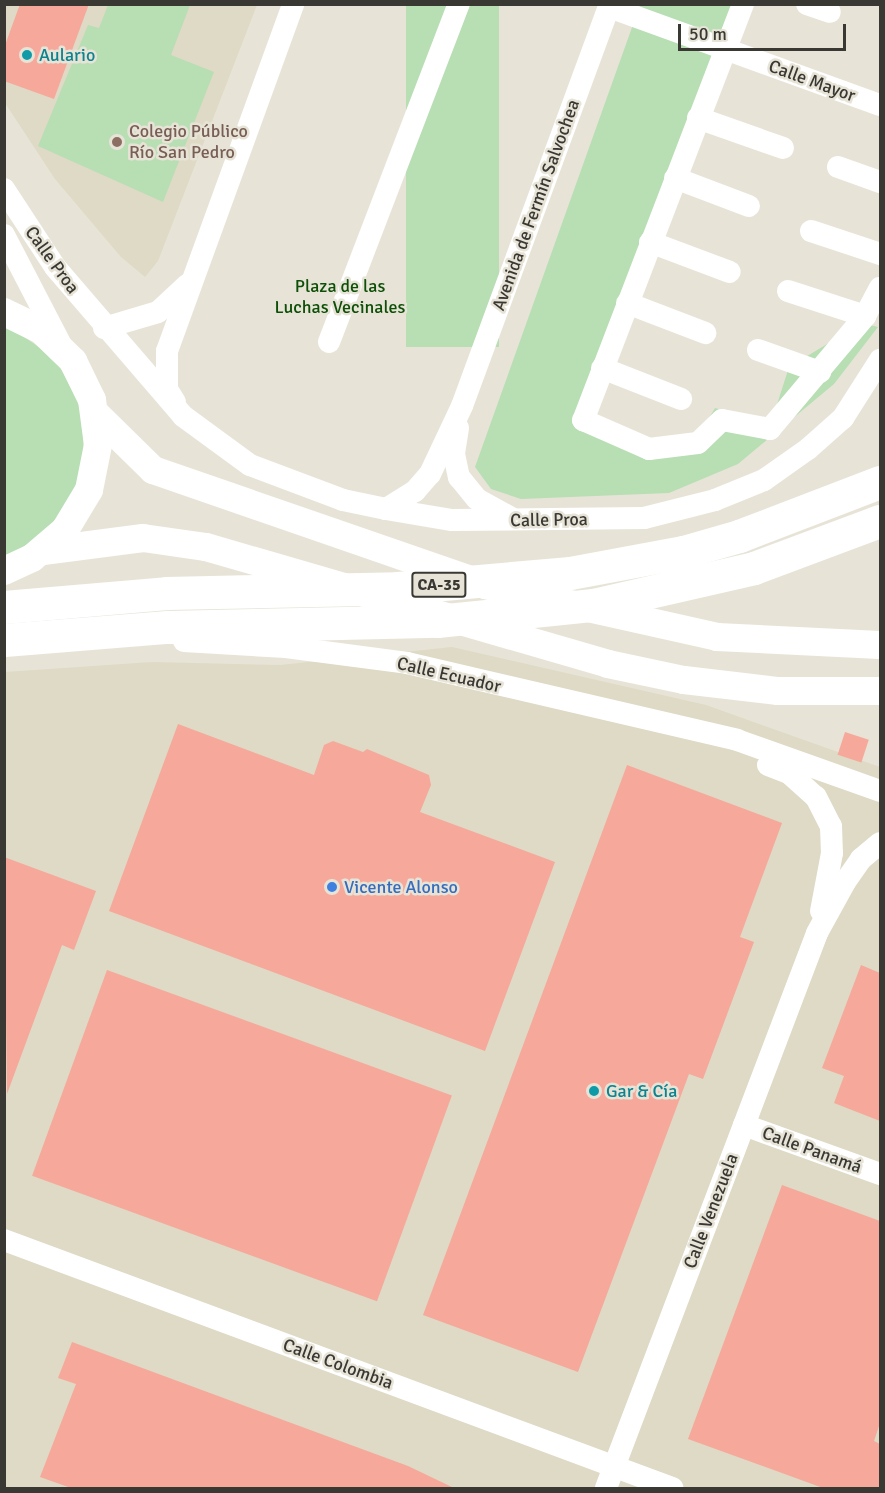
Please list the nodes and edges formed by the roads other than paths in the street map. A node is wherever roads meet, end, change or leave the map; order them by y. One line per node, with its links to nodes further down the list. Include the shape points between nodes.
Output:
1 (293, 4): 21 (street, Calle Proa)
2 (459, 4): 29 (street)
3 (743, 4): 7 (street)
4 (807, 4): 6 (street)
5 (609, 6): 7 (street, Calle Mayor); 36 (street, Avenida de Fermín Salvochea)
6 (830, 12)
7 (725, 50): 8 (street, Calle Mayor); 9 (street)
8 (880, 105)
9 (698, 118): 10 (street); 12 (street)
10 (783, 148)
11 (838, 167): 13 (street)
12 (675, 178): 15 (street); 18 (street)
13 (880, 182)
14 (4, 189): 27 (street, Calle Proa, via 55,267)
15 (748, 206)
16 (811, 231): 19 (street)
17 (4, 235): 30 (street)
18 (650, 242): 20 (street); 24 (street)
19 (880, 254)
20 (730, 272)
21 (192, 279): 27 (street, via 158,312); 38 (street, Calle Proa, via 166,351 167,389)
22 (880, 288): 26 (street)
23 (788, 291): 26 (street)
24 (627, 303): 28 (street); 33 (street)
25 (4, 312): 30 (main road, via 41,330)
26 (865, 316): 34 (street)
27 (104, 328): 38 (street, Calle Proa)
28 (705, 333)
29 (328, 342)
30 (63, 350): 37 (main road, via 81,373)
31 (758, 350): 34 (street)
32 (880, 360): 43 (street, Calle Proa, via 843,418 764,480 715,500 644,518)
33 (602, 368): 34 (street, via 584,420 649,449 698,443 723,420 770,429); 35 (street)
34 (820, 372)
35 (681, 399)
36 (462, 406): 39 (street); 43 (street, via 454,453 459,477 477,499)
37 (96, 414): 45 (main road, via 98,453 89,490 66,530); 50 (main road, via 153,470 484,585 717,637)
38 (183, 416): 41 (street, Calle Proa, via 250,465 343,500)
39 (430, 474): 41 (street, via 414,492); 42 (street, via 434,505)
40 (871, 486): 47 (highway, CA-35, via 683,552 570,573 398,588 166,593)
41 (386, 509): 42 (street, Calle Proa)
42 (452, 520): 43 (street, Calle Proa)
43 (520, 521)
44 (878, 522): 49 (highway, CA-35, via 754,568 593,605 437,621 167,627)
45 (43, 551): 46 (main road); 51 (main road, via 143,538 206,547 608,664 684,680 778,691)
46 (4, 571)
47 (4, 607)
48 (4, 633): 52 (street, Calle Ecuador, via 286,647 407,663)
49 (4, 640)
50 (880, 645)
51 (880, 691)
52 (645, 720): 53 (street, Calle Ecuador, via 737,740); 55 (street, via 789,773 816,797 831,826 832,853)
53 (880, 791)
54 (880, 843): 55 (street, via 850,874)
55 (817, 933): 56 (street, Calle Venezuela)
56 (744, 1125): 57 (street, Calle Panamá); 59 (street, Calle Venezuela)
57 (880, 1174)
58 (4, 1240): 59 (street, Calle Colombia)
59 (614, 1467): 60 (street, Calle Venezuela); 61 (street, Calle Colombia)
60 (606, 1488)
61 (672, 1488)

